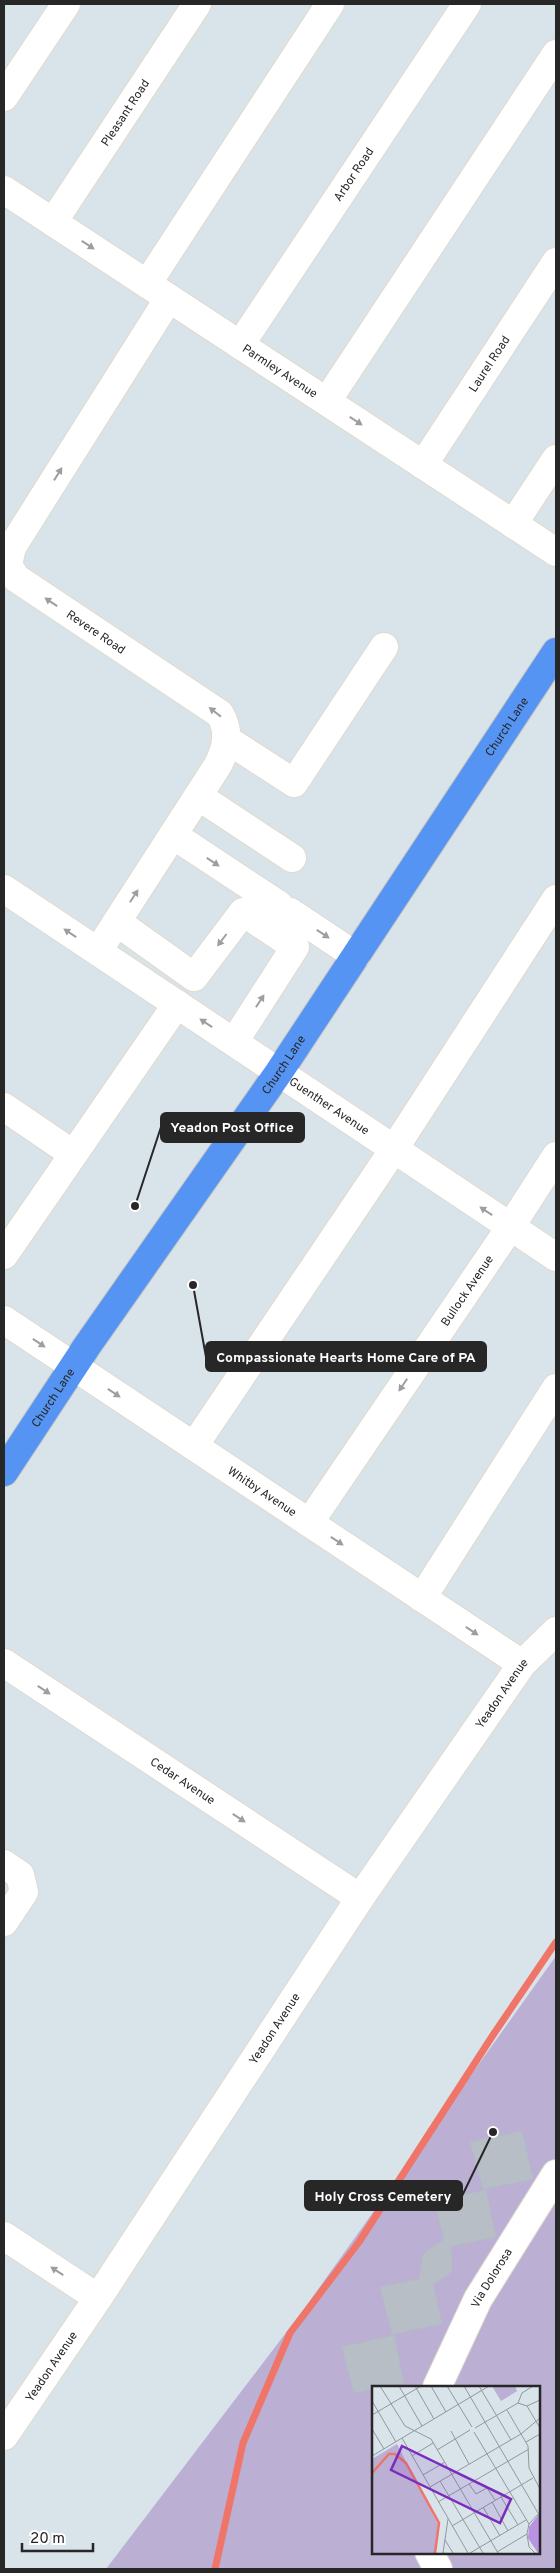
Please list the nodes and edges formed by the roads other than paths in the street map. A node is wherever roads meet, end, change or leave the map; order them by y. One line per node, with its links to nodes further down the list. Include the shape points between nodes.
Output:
1 (66, 4): 6 (street)
2 (197, 4): 8 (street, Pleasant Road)
3 (330, 4): 10 (street, Revere Road)
4 (467, 4): 11 (street, Arbor Road)
5 (556, 54): 12 (street)
6 (4, 97)
7 (4, 190): 8 (street, Parmley Avenue)
8 (54, 222): 10 (street, Parmley Avenue, one-way to 10)
9 (556, 262): 14 (street, Laurel Road)
10 (158, 291): 11 (street, Parmley Avenue); 19 (street, Revere Road, one-way to 10, via 225,723 220,714 16,578 8,565 12,547)
11 (240, 345): 12 (street, Parmley Avenue)
12 (327, 401): 14 (street, Parmley Avenue, one-way to 14)
13 (556, 459): 15 (street)
14 (423, 465): 15 (street, Parmley Avenue)
15 (513, 524): 16 (street, Parmley Avenue)
16 (556, 552)
17 (384, 647): 19 (street, via 294,783)
18 (556, 652): 27 (main road, Church Lane)
19 (226, 739): 20 (street, via 223,755)
20 (198, 796): 21 (street); 22 (street)
21 (173, 835): 25 (street, one-way to 21); 27 (street, one-way to 27)
22 (292, 858)
23 (4, 889): 26 (street, Guenther Avenue, one-way to 23)
24 (556, 898): 32 (street)
25 (117, 922): 26 (street); 29 (street, one-way to 25, via 295,947 243,912 194,976)
26 (98, 951): 28 (street, Guenther Avenue)
27 (356, 956): 30 (main road, Church Lane)
28 (177, 1004): 29 (street, Guenther Avenue, one-way to 28); 33 (street)
29 (234, 1042): 30 (street, Guenther Avenue)
30 (279, 1072): 32 (street, Guenther Avenue); 39 (main road, Church Lane)
31 (4, 1108): 33 (street)
32 (394, 1149): 35 (street, Guenther Avenue, one-way to 32); 41 (street)
33 (73, 1154): 36 (street)
34 (556, 1156): 35 (street, Bullock Avenue)
35 (511, 1226): 37 (street, Guenther Avenue); 43 (street, Bullock Avenue, one-way to 43)
36 (4, 1255)
37 (556, 1257)
38 (4, 1320): 39 (street, Whitby Avenue, one-way to 39)
39 (74, 1366): 41 (street, Whitby Avenue, one-way to 41); 42 (main road, Church Lane)
40 (556, 1388): 44 (street)
41 (194, 1446): 43 (street, Whitby Avenue)
42 (4, 1472)
43 (309, 1523): 44 (street, Whitby Avenue, one-way to 44)
44 (422, 1598): 47 (street, Whitby Avenue, one-way to 47)
45 (556, 1631): 47 (street, Yeadon Avenue)
46 (4, 1663): 49 (street, Cedar Avenue, one-way to 49)
47 (522, 1664): 49 (street, Yeadon Avenue)
48 (4, 1864): 50 (street, via 20,1875 24,1892)
49 (360, 1898): 53 (street, Yeadon Avenue)
50 (4, 1922)
51 (556, 2174): 54 (street, Via Dolorosa, via 478,2299)
52 (4, 2236): 53 (street, one-way to 52)
53 (98, 2298): 55 (street, Yeadon Avenue)
54 (437, 2386)
55 (4, 2436)
56 (430, 2553): 57 (street)
57 (438, 2569)

